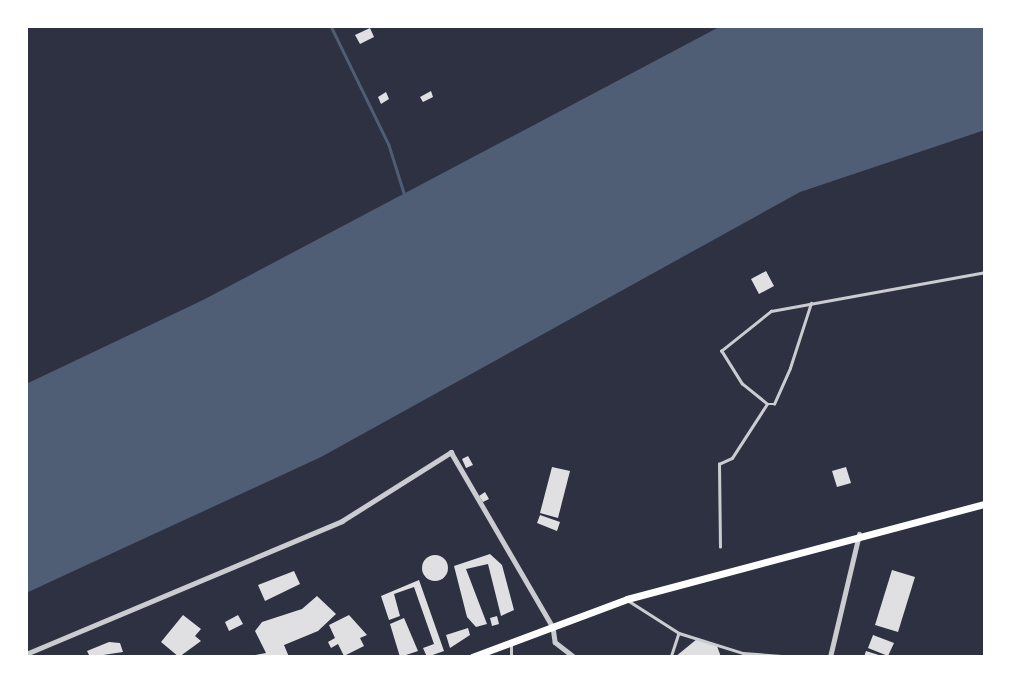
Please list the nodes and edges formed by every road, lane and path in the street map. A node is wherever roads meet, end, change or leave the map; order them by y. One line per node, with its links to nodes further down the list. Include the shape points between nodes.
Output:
1 (985, 272): 2 (lane)
2 (811, 303): 3 (lane, via 790,368 774,404); 3 (lane, via 771,311 721,351 742,384)
3 (767, 404): 6 (lane, via 732,458 719,464)
4 (985, 504): 5 (main road)
5 (859, 534): 7 (main road); 18 (street)
6 (720, 547)
7 (626, 599): 8 (main road); 9 (lane)
8 (553, 627): 10 (main road); 11 (street, via 451,452 342,521); 15 (street, via 555,642)
9 (679, 633): 12 (lane); 16 (lane)
10 (511, 642): 13 (main road); 14 (lane)
11 (26, 654)
12 (742, 655): 17 (lane)
13 (472, 657)
14 (511, 657)
15 (574, 657)
16 (671, 657)
17 (795, 657)
18 (830, 657)

